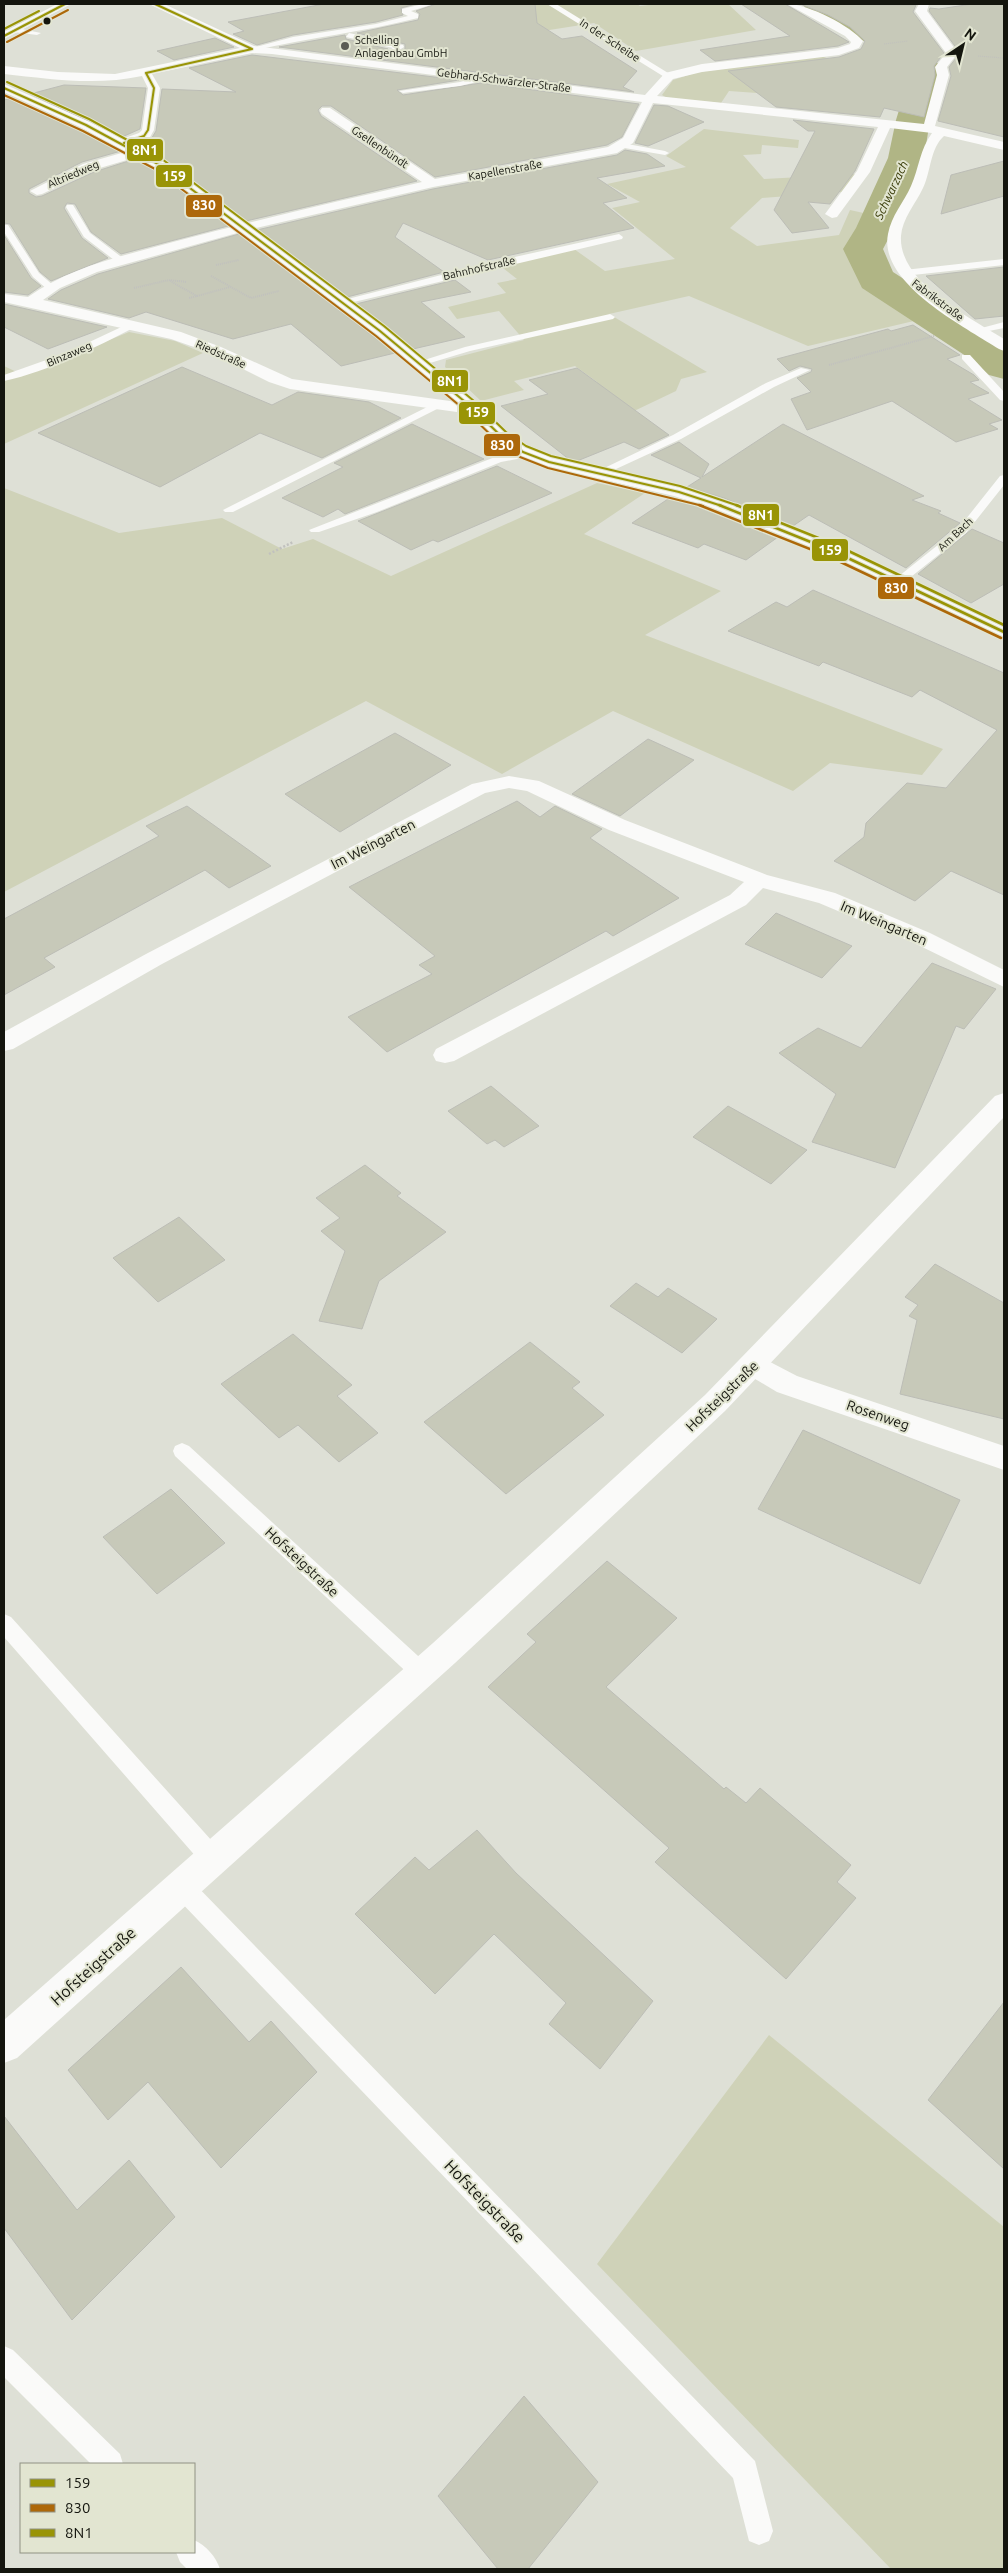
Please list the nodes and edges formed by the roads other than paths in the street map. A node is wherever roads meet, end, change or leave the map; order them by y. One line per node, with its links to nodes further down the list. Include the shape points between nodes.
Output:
1 (65, 4): 7 (street)
2 (155, 4): 11 (street)
3 (430, 4): 9 (lane, via 405,10 415,16 412,18)
4 (552, 4): 15 (lane, In der Scheibe)
5 (793, 4): 15 (street, via 849,34 857,41 855,46 839,51 702,68)
6 (924, 10): 22 (street, via 952,53 941,67 943,75 931,123)
7 (17, 30): 8 (lane); 10 (street)
8 (37, 33)
9 (338, 33): 11 (lane, via 293,39); 12 (lane, via 400,47)
10 (4, 36)
11 (252, 50): 14 (street, Gebhard-Schwärzler-Straße); 16 (street, Gebhard-Schwärzler-Straße)
12 (384, 56)
13 (4, 70): 14 (street, Gebhard-Schwärzler-Straße, via 94,78)
14 (146, 73): 24 (street, via 154,88 148,130 144,136)
15 (669, 76): 19 (street)
16 (482, 78): 18 (lane); 19 (street, Gebhard-Schwärzler-Straße)
17 (4, 88): 24 (street)
18 (403, 91)
19 (650, 99): 21 (street, Gebhard-Schwärzler-Straße); 25 (street, via 634,132)
20 (326, 112): 29 (street, Gsellenbündt)
21 (892, 124): 22 (street, Gebhard-Schwärzler-Straße); 32 (street)
22 (926, 129): 23 (street, Gebhard-Schwärzler-Straße)
23 (942, 132): 26 (street, Gebhard-Schwärzler-Straße); 38 (street, Fabrikstraße, via 932,139 921,178 894,236 894,252)
24 (124, 143): 27 (street)
25 (622, 145): 28 (lane); 29 (street, Kapellenstraße, via 597,154)
26 (1004, 145)
27 (139, 152): 30 (street, Altriedweg, via 88,167); 34 (street)
28 (665, 153)
29 (433, 183): 34 (street, Kapellenstraße)
30 (37, 191)
31 (70, 207): 36 (lane, via 87,235)
32 (832, 214)
33 (5, 227): 39 (lane, via 36,275)
34 (245, 228): 36 (street, Kapellenstraße); 42 (street)
35 (619, 237): 42 (lane, Bahnhofstraße)
36 (121, 261): 39 (street, Kapellenstraße, via 92,269)
37 (1004, 262): 38 (lane)
38 (904, 273): 46 (street, Fabrikstraße, via 940,304)
39 (51, 288): 41 (street, Kapellenstraße)
40 (4, 298): 41 (street, Riedstraße)
41 (31, 302): 44 (street, Riedstraße)
42 (341, 302): 49 (street)
43 (610, 317): 49 (lane)
44 (132, 325): 51 (lane, Binzaweg, via 86,348); 53 (street, Riedstraße, via 176,335 290,384)
45 (1004, 325): 46 (lane)
46 (979, 330): 47 (street, Fabrikstraße)
47 (1001, 342)
48 (966, 357): 52 (lane)
49 (420, 363): 54 (street)
50 (805, 370): 56 (lane)
51 (4, 378)
52 (1004, 398)
53 (438, 404): 54 (street, Riedstraße); 58 (lane)
54 (470, 406): 55 (street, via 502,438)
55 (523, 452): 56 (street, via 549,462); 59 (lane)
56 (599, 473): 60 (street, via 717,504)
57 (1004, 478): 60 (lane, Am Bach, via 962,531)
58 (229, 510)
59 (315, 530)
60 (898, 582): 61 (street)
61 (1004, 632)
62 (758, 880): 63 (street, Im Weingarten, via 827,898 922,938); 64 (street, Im Weingarten, via 617,825 532,785 509,782 479,788); 65 (street, via 738,900)
63 (1004, 979)
64 (4, 1042)
65 (445, 1055)
66 (1004, 1102): 67 (street, Hofsteigstraße)
67 (755, 1365): 69 (street, Rosenweg, via 787,1384); 71 (street, Hofsteigstraße)
68 (182, 1451): 71 (lane, Hofsteigstraße)
69 (1004, 1458)
70 (4, 1623): 72 (lane)
71 (422, 1673): 72 (street, Hofsteigstraße)
72 (213, 1859): 73 (street, Hofsteigstraße)
73 (182, 1887): 74 (street, Hofsteigstraße); 77 (lane, Hofsteigstraße, via 745,2472)
74 (4, 2045)
75 (4, 2359): 76 (lane)
76 (109, 2463)
77 (759, 2531)
78 (191, 2553): 79 (lane)
79 (206, 2569)

